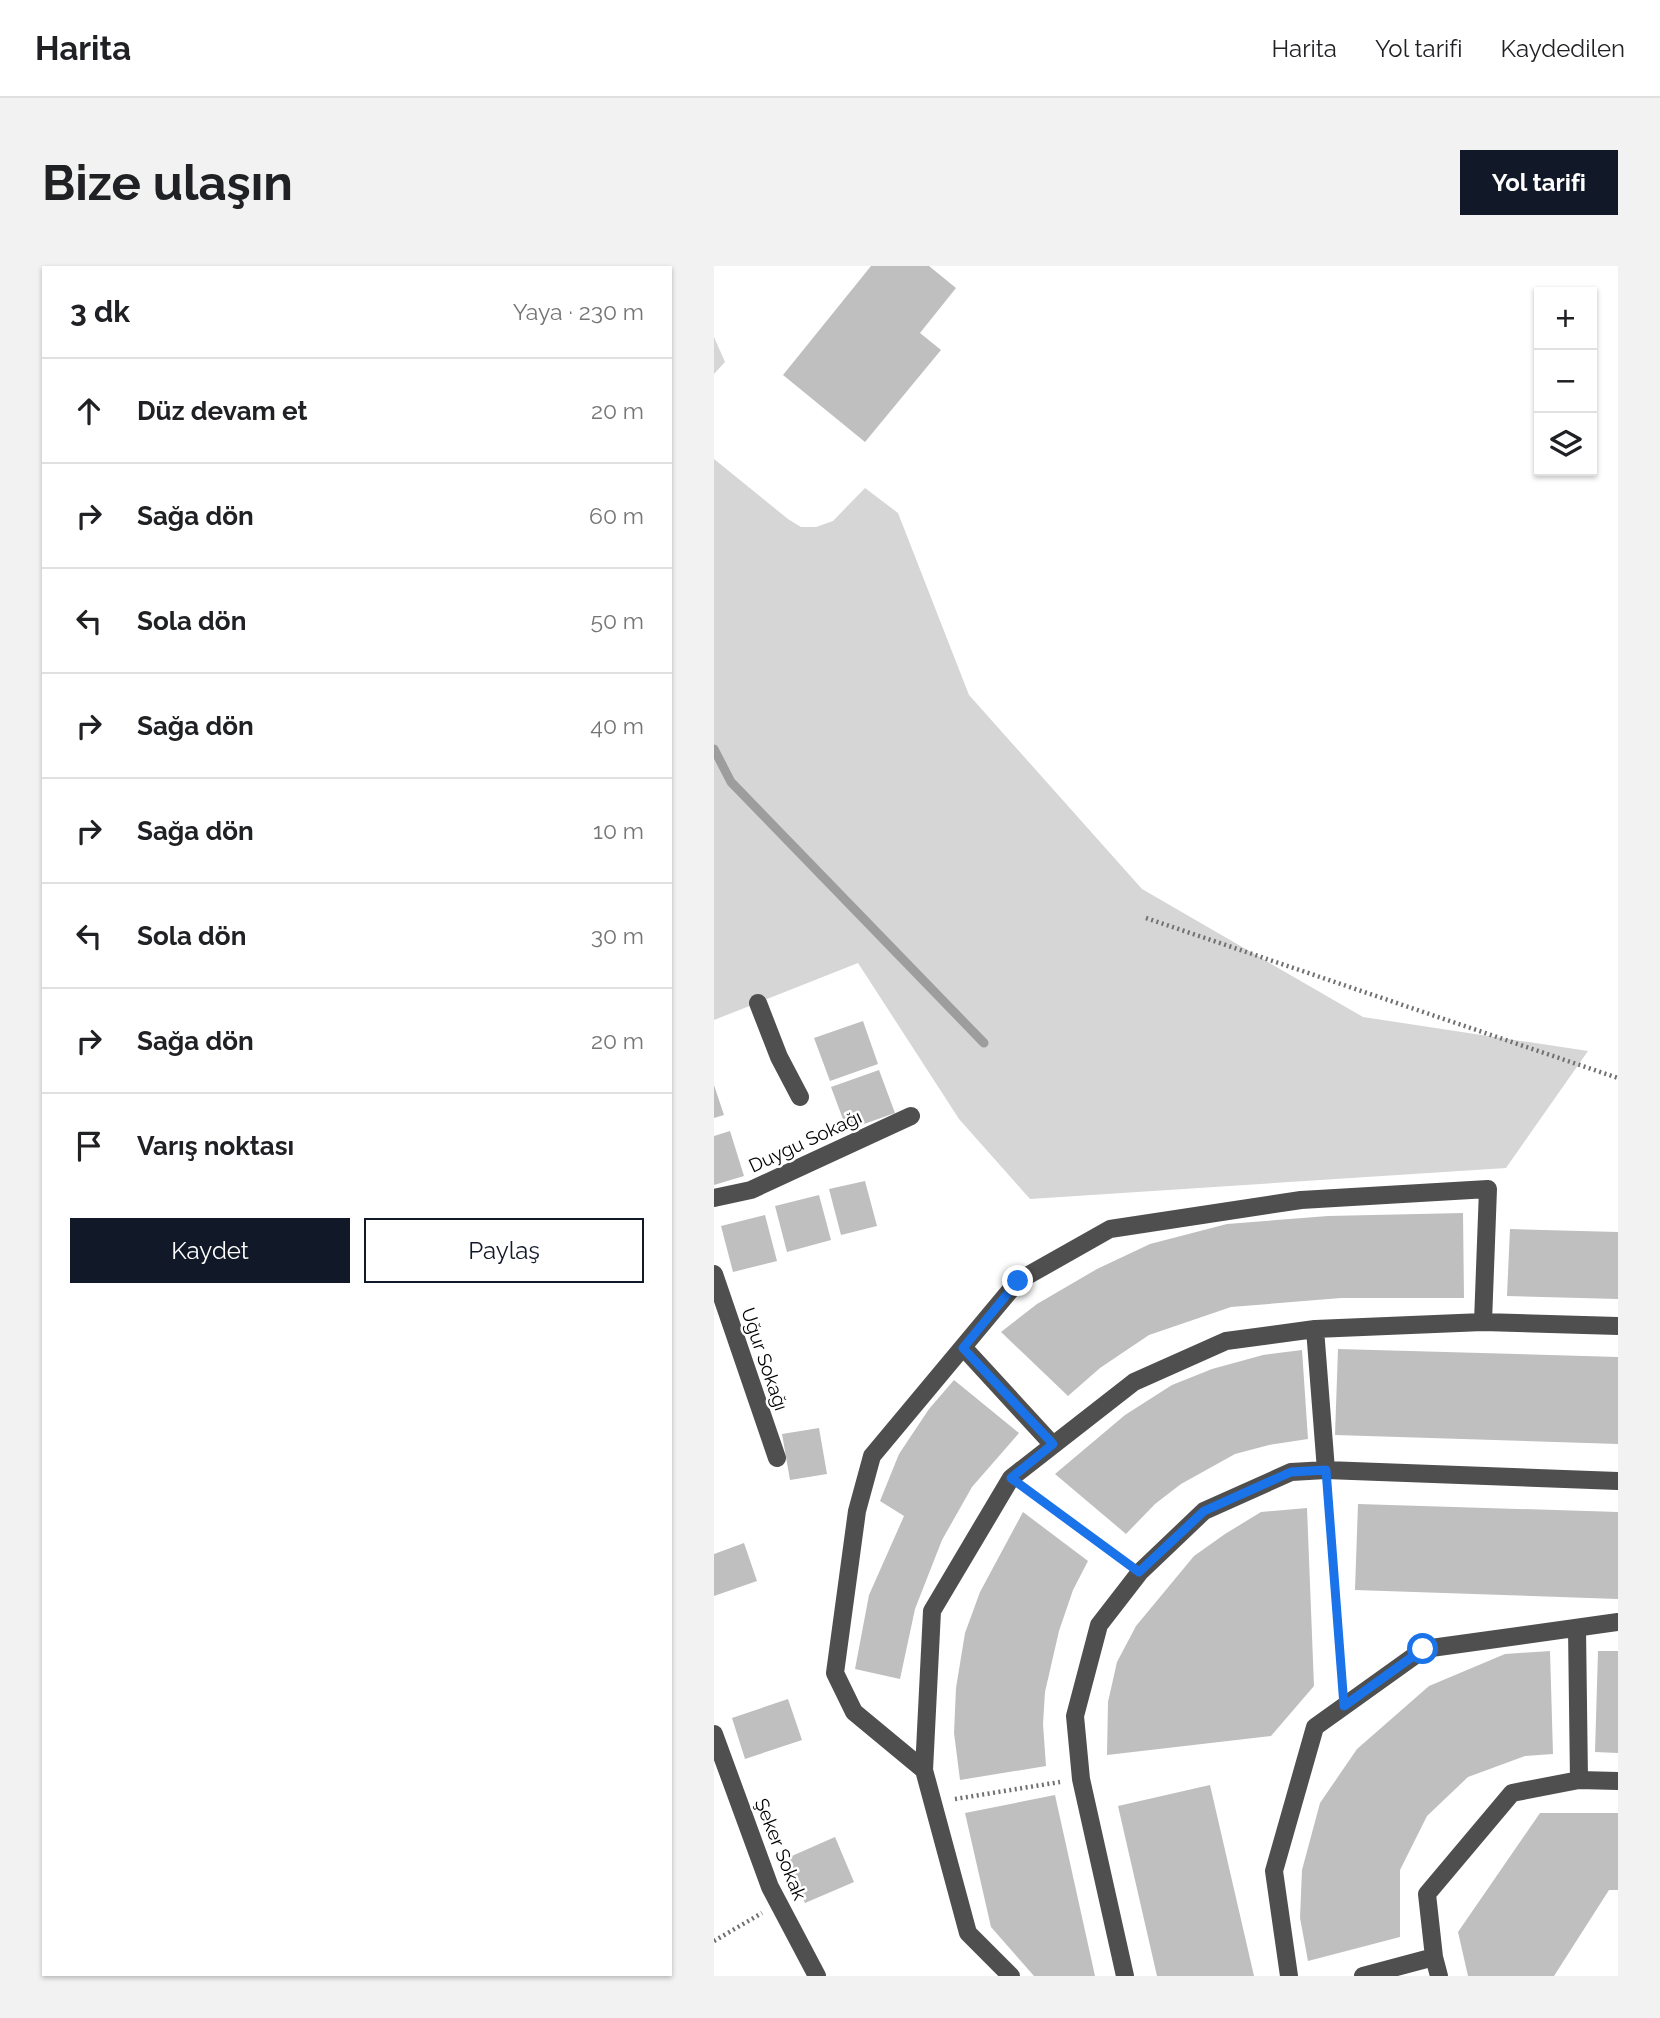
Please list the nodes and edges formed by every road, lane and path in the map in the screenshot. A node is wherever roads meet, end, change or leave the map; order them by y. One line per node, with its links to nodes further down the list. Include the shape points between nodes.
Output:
1 (1146, 918): 3 (path)
2 (758, 1003): 4 (street)
3 (1618, 1078)
4 (800, 1097)
5 (911, 1116): 6 (street, Duygu Sokağı, via 751,1190)
6 (714, 1198)
7 (714, 1274): 13 (street, Uğur Sokağı)
8 (1483, 1322): 9 (street); 10 (street); 11 (street, via 1488,1189 1301,1200 1110,1229 1018,1281)
9 (1618, 1326)
10 (1315, 1329): 12 (street, via 1226,1340 1134,1382); 14 (street)
11 (963, 1348): 12 (street); 22 (street, via 872,1457 857,1511 835,1673 854,1712)
12 (1053, 1444): 15 (street)
13 (777, 1458)
14 (1326, 1470): 16 (street); 17 (street, via 1291,1472 1204,1511); 20 (path)
15 (1011, 1478): 17 (path); 22 (street, via 932,1611)
16 (1618, 1481)
17 (1139, 1572): 23 (street, via 1099,1625 1075,1716)
18 (1618, 1622): 19 (street)
19 (1577, 1628): 20 (street, via 1423,1649); 24 (street)
20 (1344, 1706): 33 (street, via 1315,1727 1274,1871)
21 (714, 1734): 27 (street, Şeker Sokak)
22 (924, 1770): 26 (street)
23 (1082, 1779): 26 (path); 32 (street)
24 (1579, 1780): 25 (street); 29 (street, via 1512,1793 1427,1894)
25 (1618, 1781)
26 (933, 1803): 31 (street, via 968,1933)
27 (778, 1903): 28 (path); 30 (street, Şeker Sokak)
28 (714, 1941)
29 (1434, 1957): 34 (street); 35 (street)
30 (817, 1976)
31 (1011, 1976)
32 (1125, 1976)
33 (1289, 1976)
34 (1363, 1976)
35 (1439, 1976)

